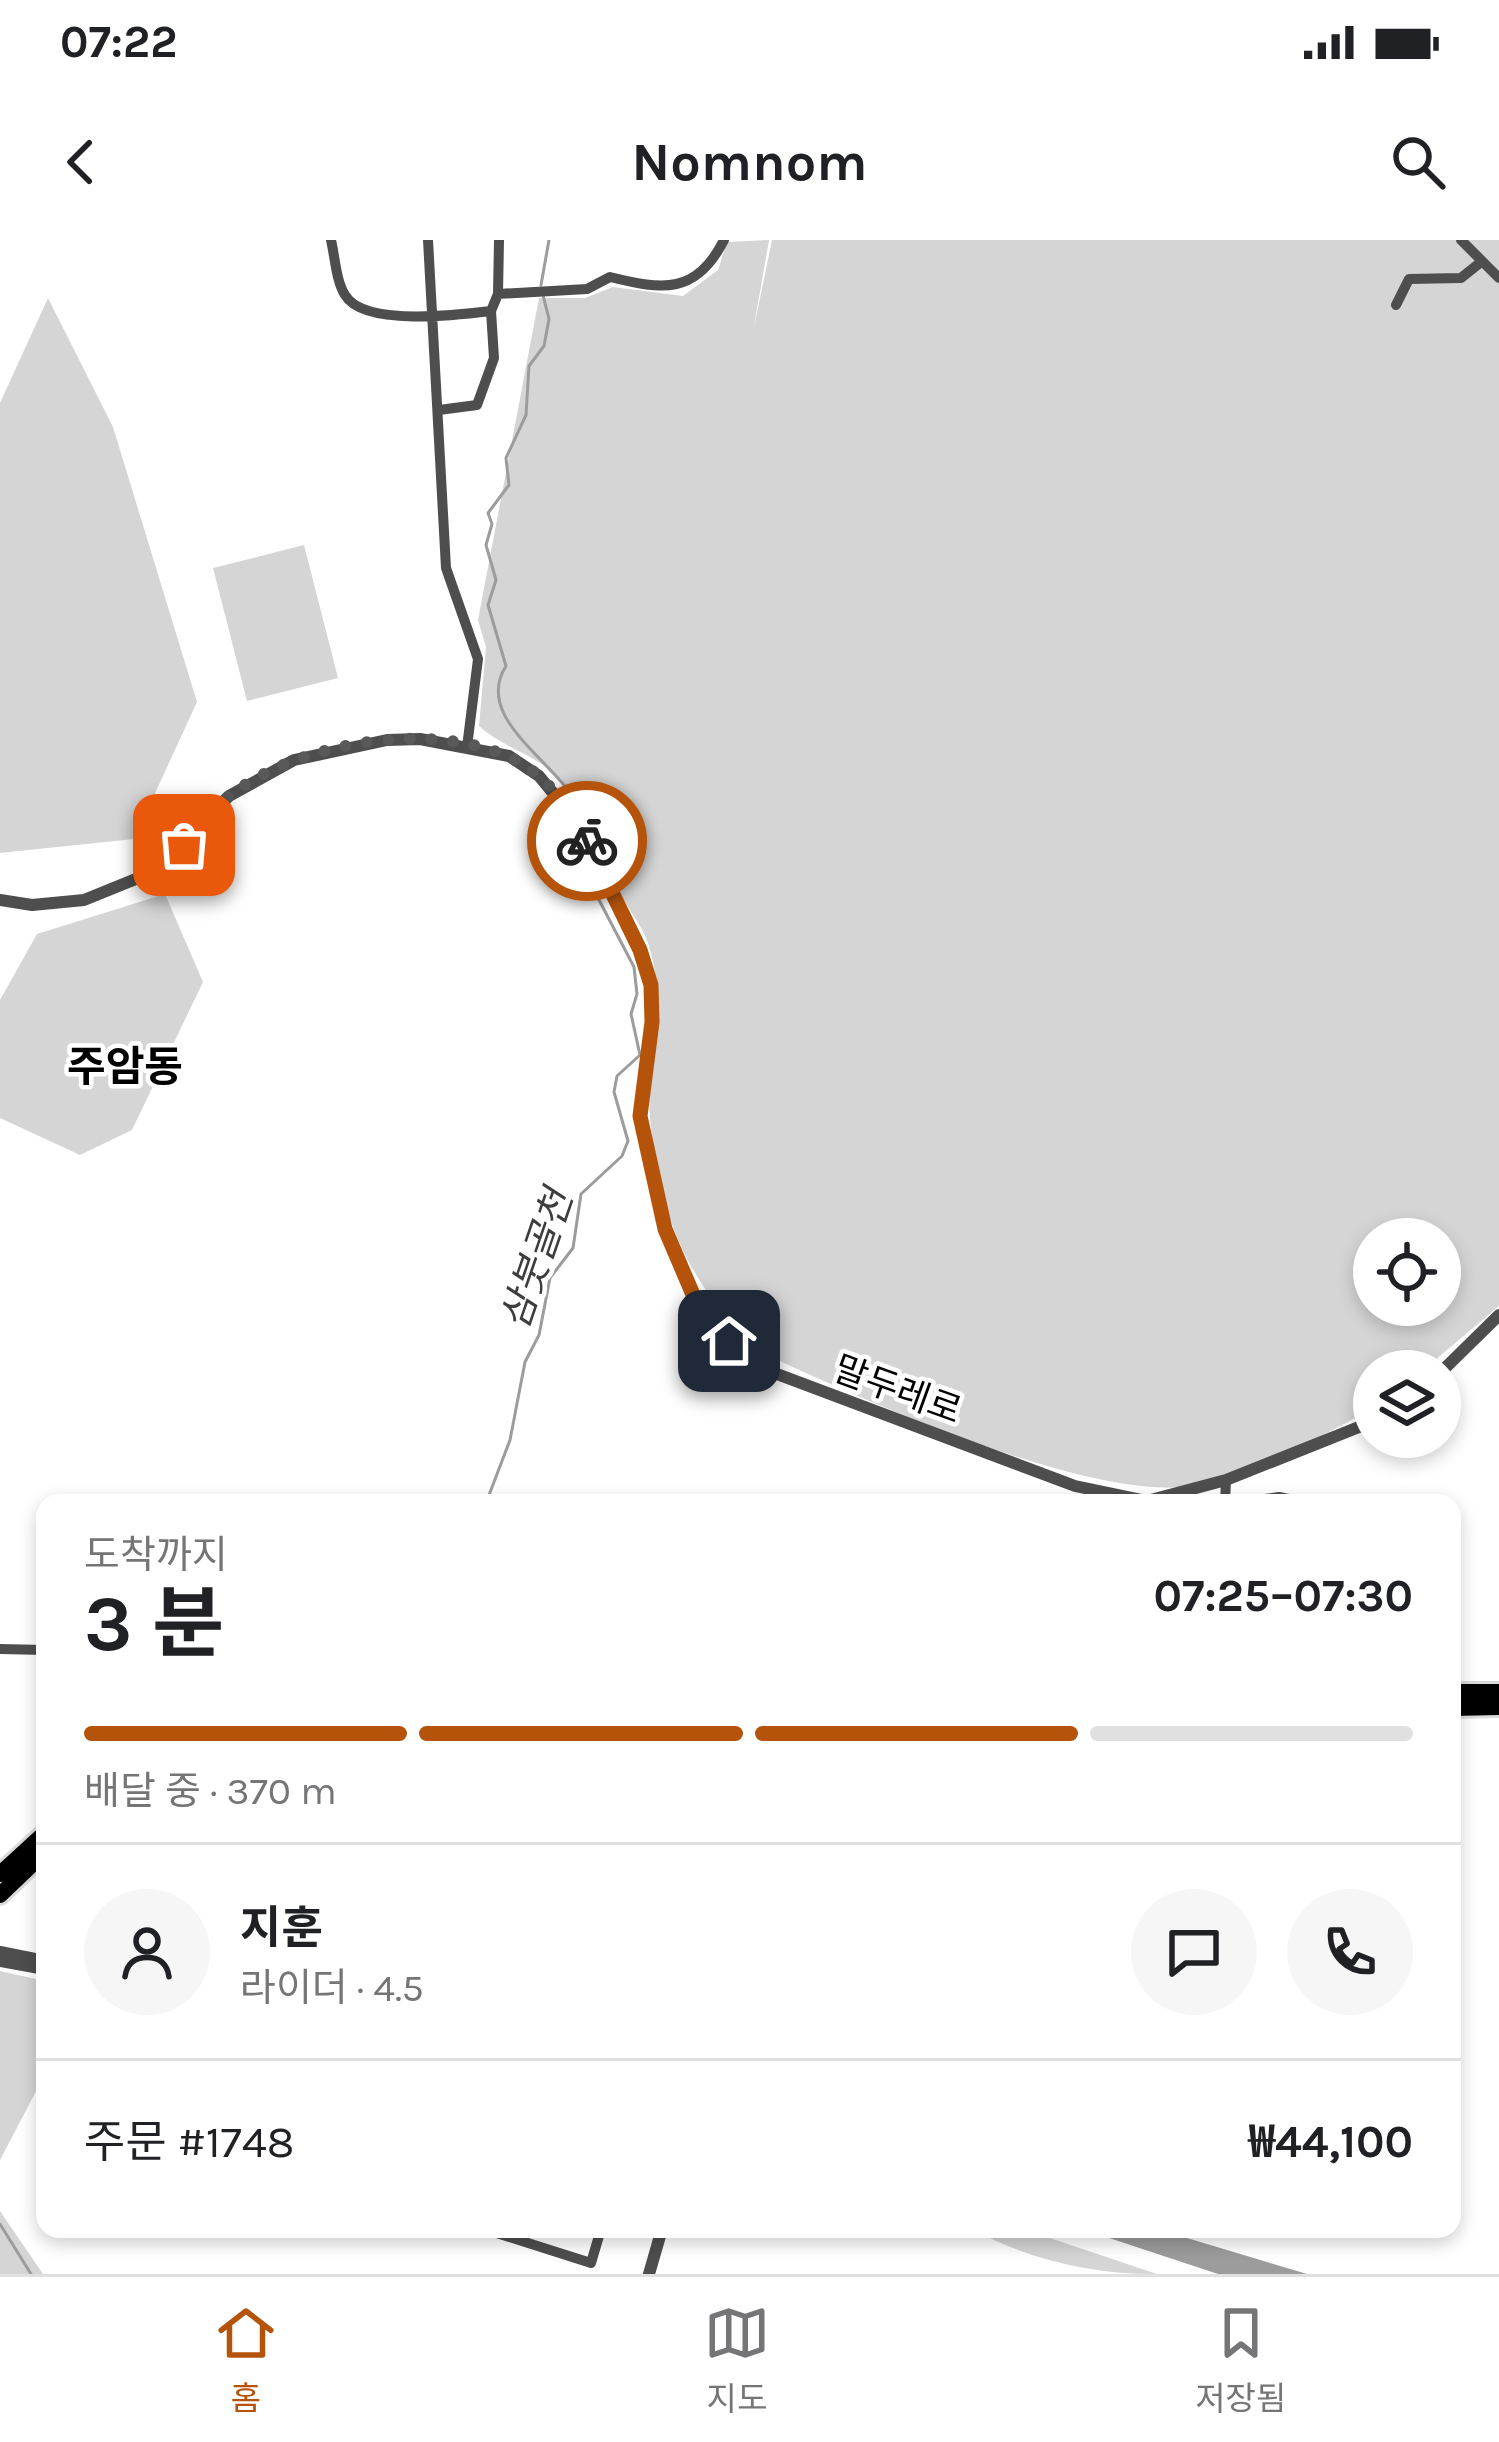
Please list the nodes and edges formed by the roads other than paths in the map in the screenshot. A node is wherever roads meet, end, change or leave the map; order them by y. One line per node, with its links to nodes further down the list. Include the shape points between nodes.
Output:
1 (331, 240): 11 (street, via 343,294 353,304)
2 (428, 240): 11 (street)
3 (499, 240): 8 (street)
4 (724, 240): 8 (street, via 712,265 677,286 610,278 587,289)
5 (1461, 240): 6 (street)
6 (1480, 262): 7 (street); 9 (street, via 1461,278 1409,279)
7 (1499, 278)
8 (497, 294): 10 (street)
9 (1396, 305)
10 (491, 311): 11 (street); 12 (street, via 494,358 477,404)
11 (432, 317): 12 (street)
12 (440, 410): 13 (street, via 446,568 478,659)
13 (467, 747): 14 (street, 말두레로, via 387,740 294,760 229,796 153,872 84,900); 19 (street, 말두레로, via 509,756 553,790 640,950 652,1022 642,1132 676,1265 707,1316 753,1365 781,1378)
14 (0, 900)
15 (1499, 1316): 16 (street)
16 (1461, 1353)
17 (1353, 1429): 18 (street, 말두레로)
18 (1226, 1480): 20 (street, 말두레로); 21 (street)
19 (1093, 1494)
20 (1173, 1494)
21 (1228, 1494)
22 (0, 1649): 23 (street)
23 (36, 1650)
24 (1461, 1692): 25 (highway)
25 (1499, 1692)
26 (1499, 1707): 27 (highway)
27 (1461, 1708)
28 (36, 1841): 30 (highway)
29 (36, 1861): 31 (highway)
30 (0, 1874)
31 (0, 1895)
32 (0, 1952): 34 (street)
33 (0, 1961): 35 (street)
34 (36, 1962)
35 (36, 1964)
36 (511, 2238): 37 (street, via 590,2264)
37 (598, 2238)
38 (659, 2238): 39 (street)
39 (649, 2274)

